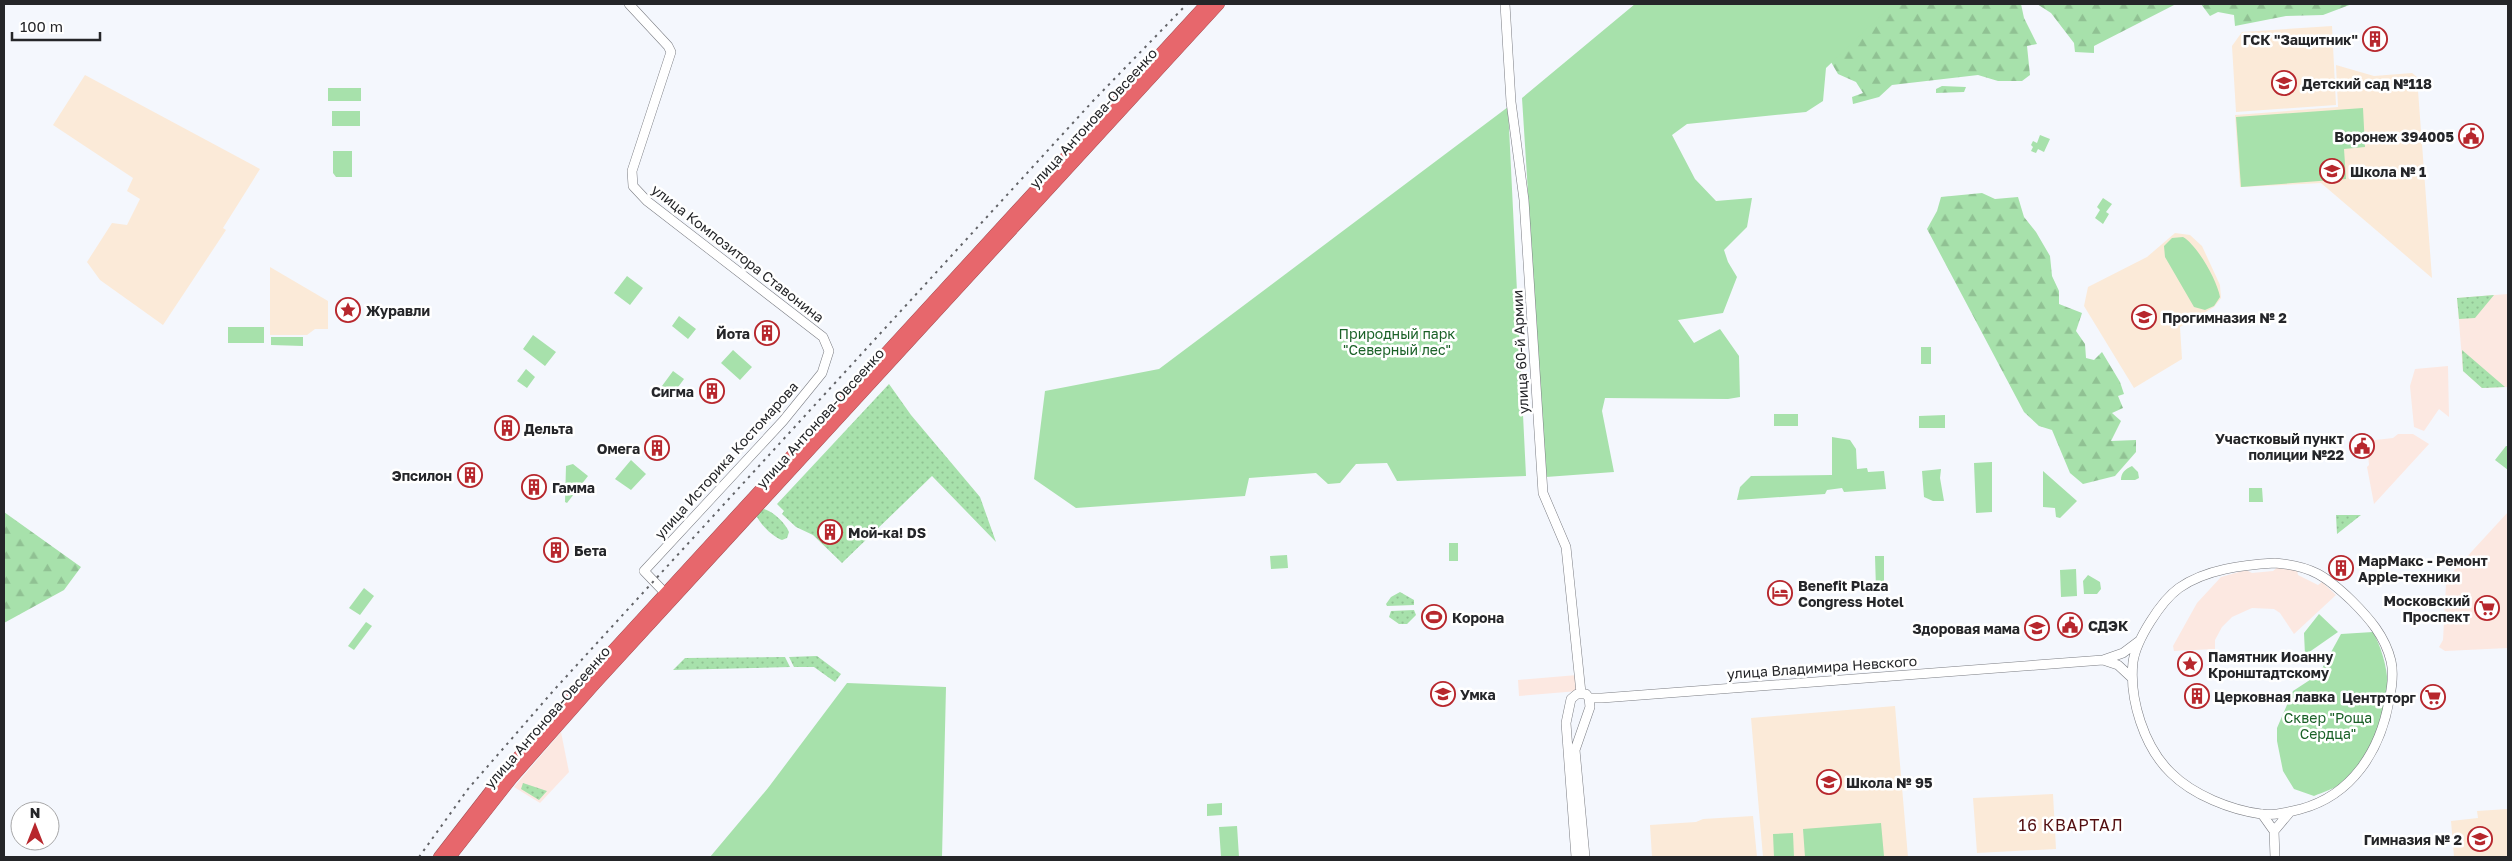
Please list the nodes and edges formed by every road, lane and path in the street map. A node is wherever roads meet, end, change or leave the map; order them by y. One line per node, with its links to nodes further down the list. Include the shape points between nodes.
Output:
1 (629, 4): 6 (street, улица Композитора Ставонина, via 671,52 632,171 633,186)
2 (1206, 4): 5 (highway, улица Антонова-Овсеенко)
3 (1219, 4): 5 (highway, улица Антонова-Овсеенко)
4 (1505, 4): 11 (street, улица 60-й Армии, via 1511,102 1524,200 1543,493 1566,547)
5 (1010, 224): 7 (highway, улица Антонова-Овсеенко)
6 (823, 337): 7 (street, улица Историка Костомарова, via 829,351 822,373 783,421 644,570)
7 (669, 597): 15 (highway, улица Антонова-Овсеенко, via 505,772); 16 (highway, улица Антонова-Овсеенко, via 512,778)
8 (2141, 639): 9 (street, улица Владимира Невского, via 2123,653); 10 (street, улица Владимира Невского, via 2133,660); 12 (street, улица Владимира Невского, via 2163,604 2179,588 2222,570 2246,565 2290,564 2321,574 2368,617 2387,647 2392,667 2389,702 2380,737 2358,774 2341,791 2319,804)
9 (2103, 660): 10 (street, via 2118,665); 11 (street, улица Владимира Невского)
10 (2132, 678): 13 (street, улица Владимира Невского, via 2142,724 2171,773 2206,796)
11 (1585, 696): 17 (street, via 1574,696 1566,723); 18 (street, улица 60-й Армии, via 1590,707 1575,750)
12 (2290, 812): 13 (street, улица Владимира Невского); 14 (street)
13 (2262, 814): 14 (street)
14 (2274, 831): 19 (street)
15 (439, 857)
16 (450, 857)
17 (1576, 857)
18 (1585, 857)
19 (2275, 857)

